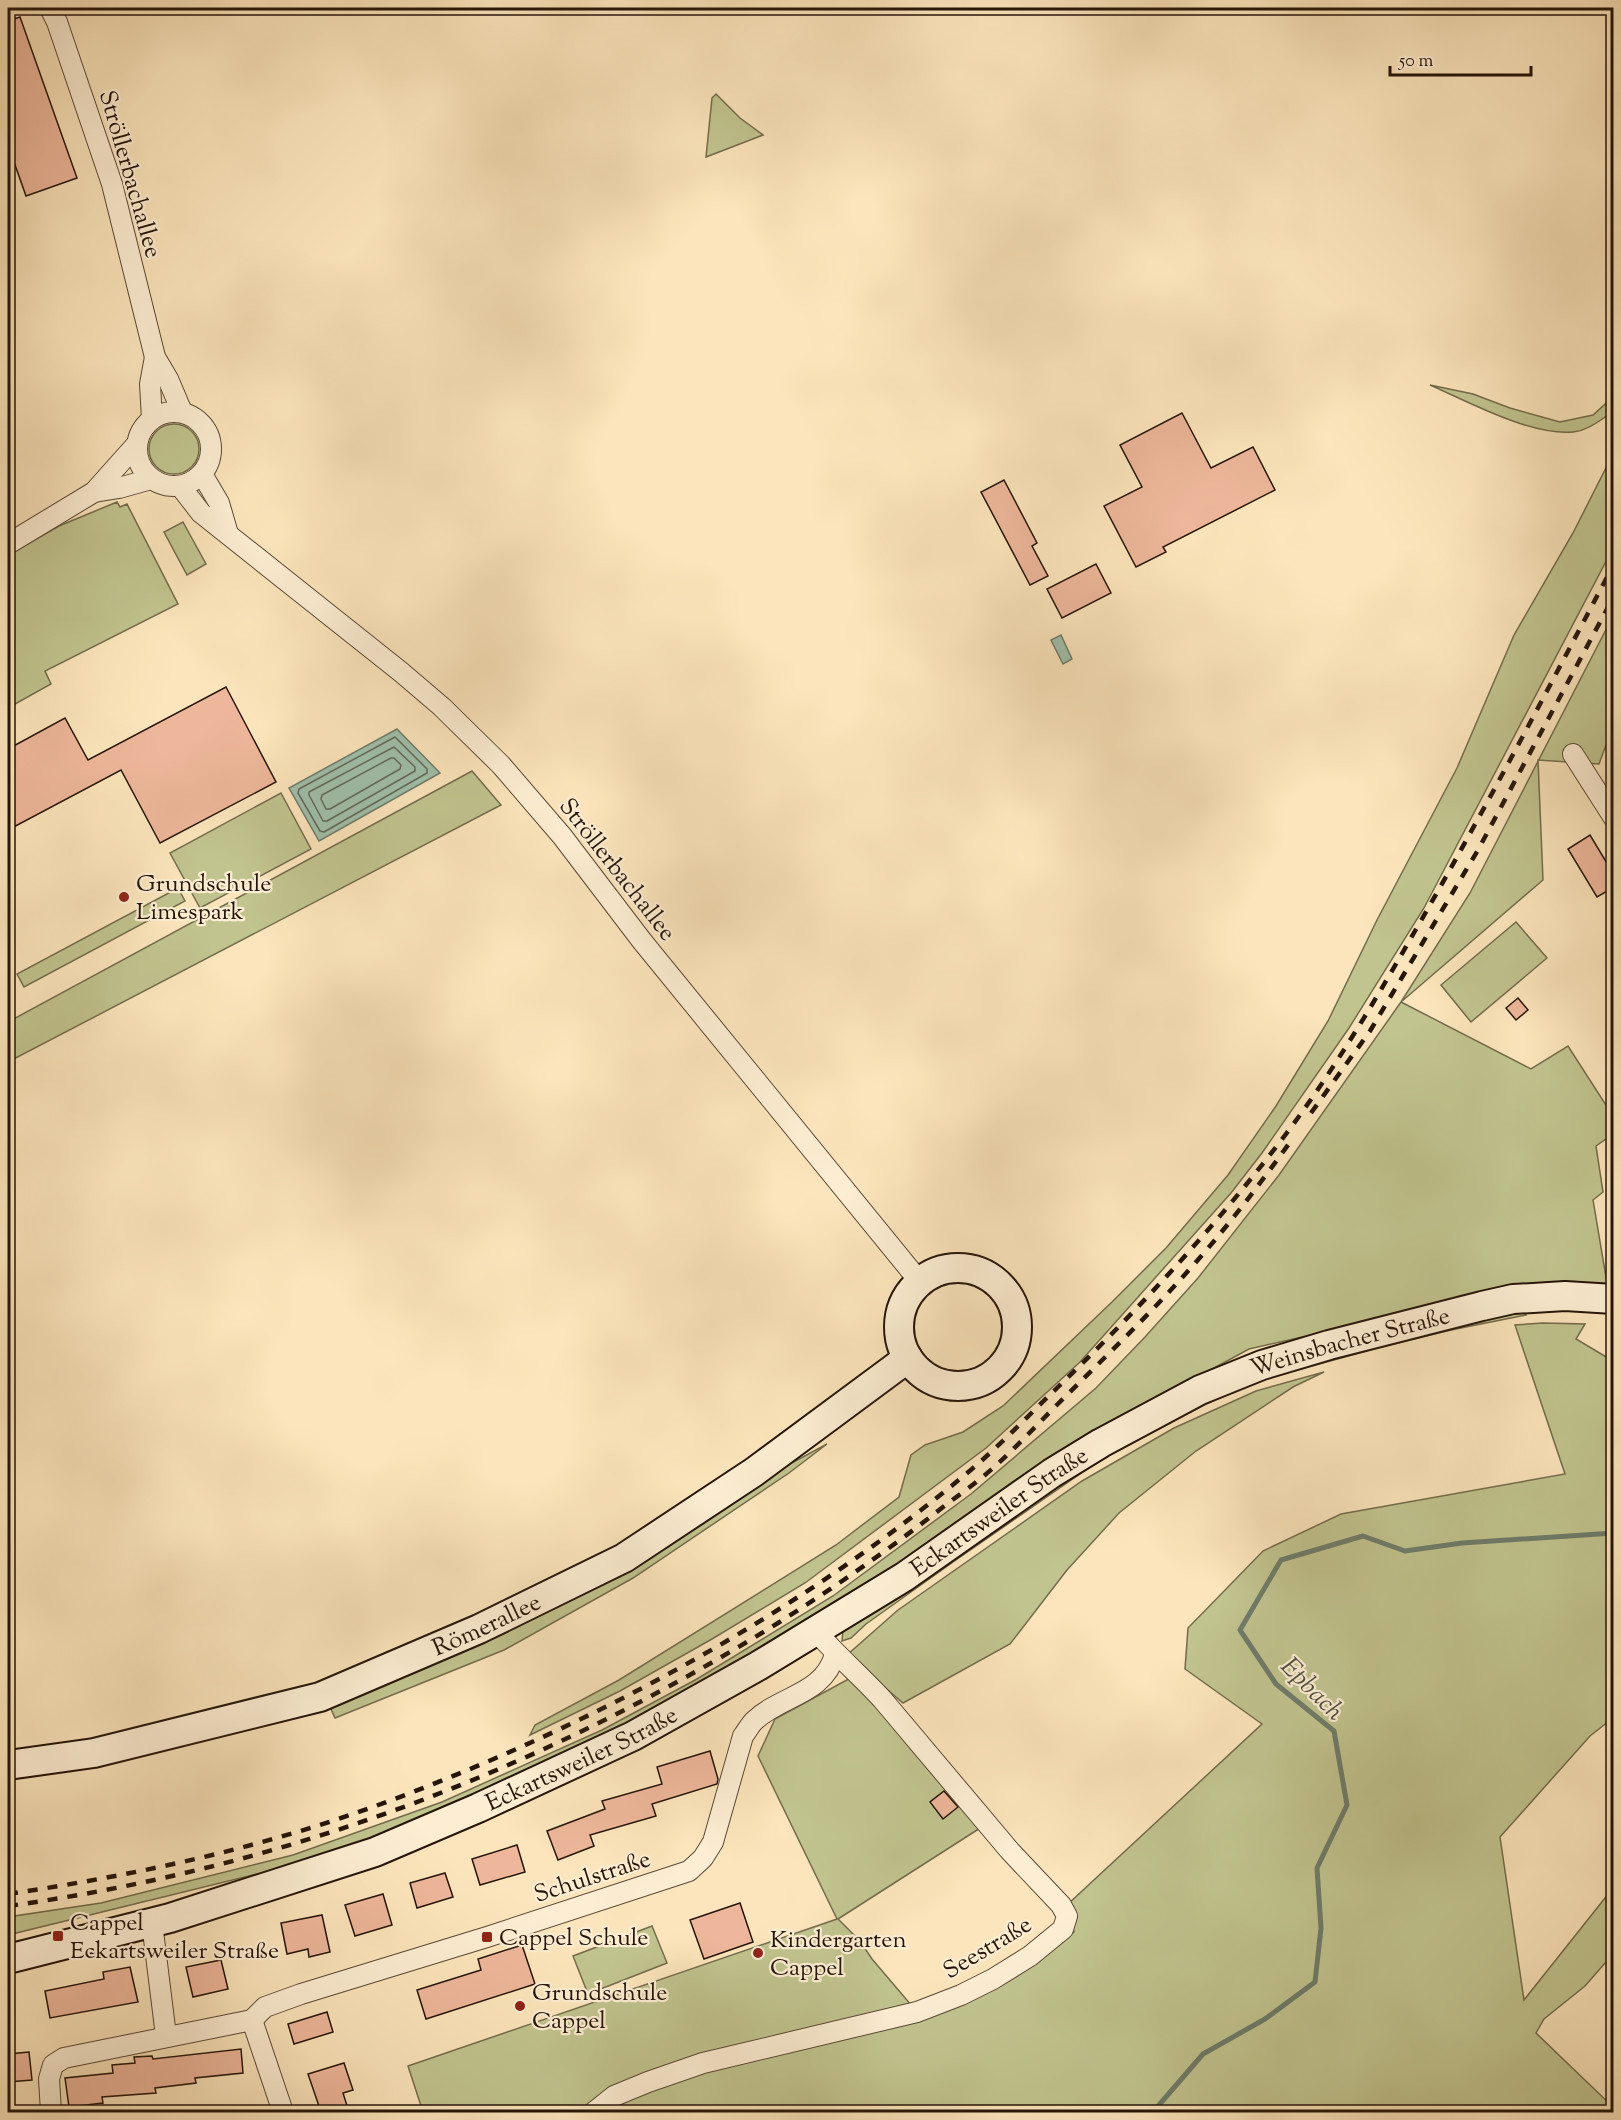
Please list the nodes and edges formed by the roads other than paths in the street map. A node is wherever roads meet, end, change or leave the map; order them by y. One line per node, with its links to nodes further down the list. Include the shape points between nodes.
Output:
1 (50, 8): 2 (street, Ströllerbachallee, via 112,184)
2 (155, 357): 3 (street, Ströllerbachallee); 4 (street, Ströllerbachallee, via 150,384)
3 (182, 412): 4 (street); 6 (street, via 203,424 209,435 211,459)
4 (152, 419): 5 (street)
5 (136, 445): 7 (street, via 137,458); 9 (street)
6 (202, 474): 8 (street); 10 (street, via 219,503)
7 (151, 479): 8 (street, via 162,485); 9 (street)
8 (180, 486): 10 (street, Ströllerbachallee, via 201,513)
9 (94, 492): 11 (street)
10 (228, 534): 14 (street, Ströllerbachallee, via 401,672 501,765)
11 (8, 544)
12 (1573, 754): 13 (street)
13 (1614, 818)
14 (920, 1282): 16 (street, via 903,1306 899,1324); 16 (street, via 947,1269 967,1269 986,1275 1012,1303 1016,1341 1008,1359 995,1373 977,1383 958,1386 938,1383 921,1373)
15 (1614, 1299): 17 (street, Weinsbacher Straße, via 1513,1299 1329,1345 1262,1365 1200,1390)
16 (908, 1358): 20 (street, Römerallee, via 754,1472 624,1558 479,1629 320,1697 94,1753)
17 (1101, 1443): 18 (street, Eckartsweiler Straße, via 904,1577)
18 (815, 1630): 19 (street, Seestraße); 21 (street, Eckartsweiler Straße, via 633,1736 478,1808 375,1852)
19 (835, 1654): 23 (street, Schulstraße, via 831,1667 817,1684 767,1711 748,1729 713,1842 689,1871 301,1994 264,2007); 27 (street, Seestraße, via 882,1699 1010,1851 1061,1905 1067,1916 1063,1929 993,1979 918,2012 703,2063 614,2096)
20 (8, 1765)
21 (152, 1923): 22 (street, Eckartsweiler Straße); 24 (street)
22 (8, 1959)
23 (252, 2020): 24 (street); 26 (street)
24 (166, 2036): 25 (street, via 58,2061 49,2079)
25 (51, 2112)
26 (283, 2112)
27 (594, 2112)

